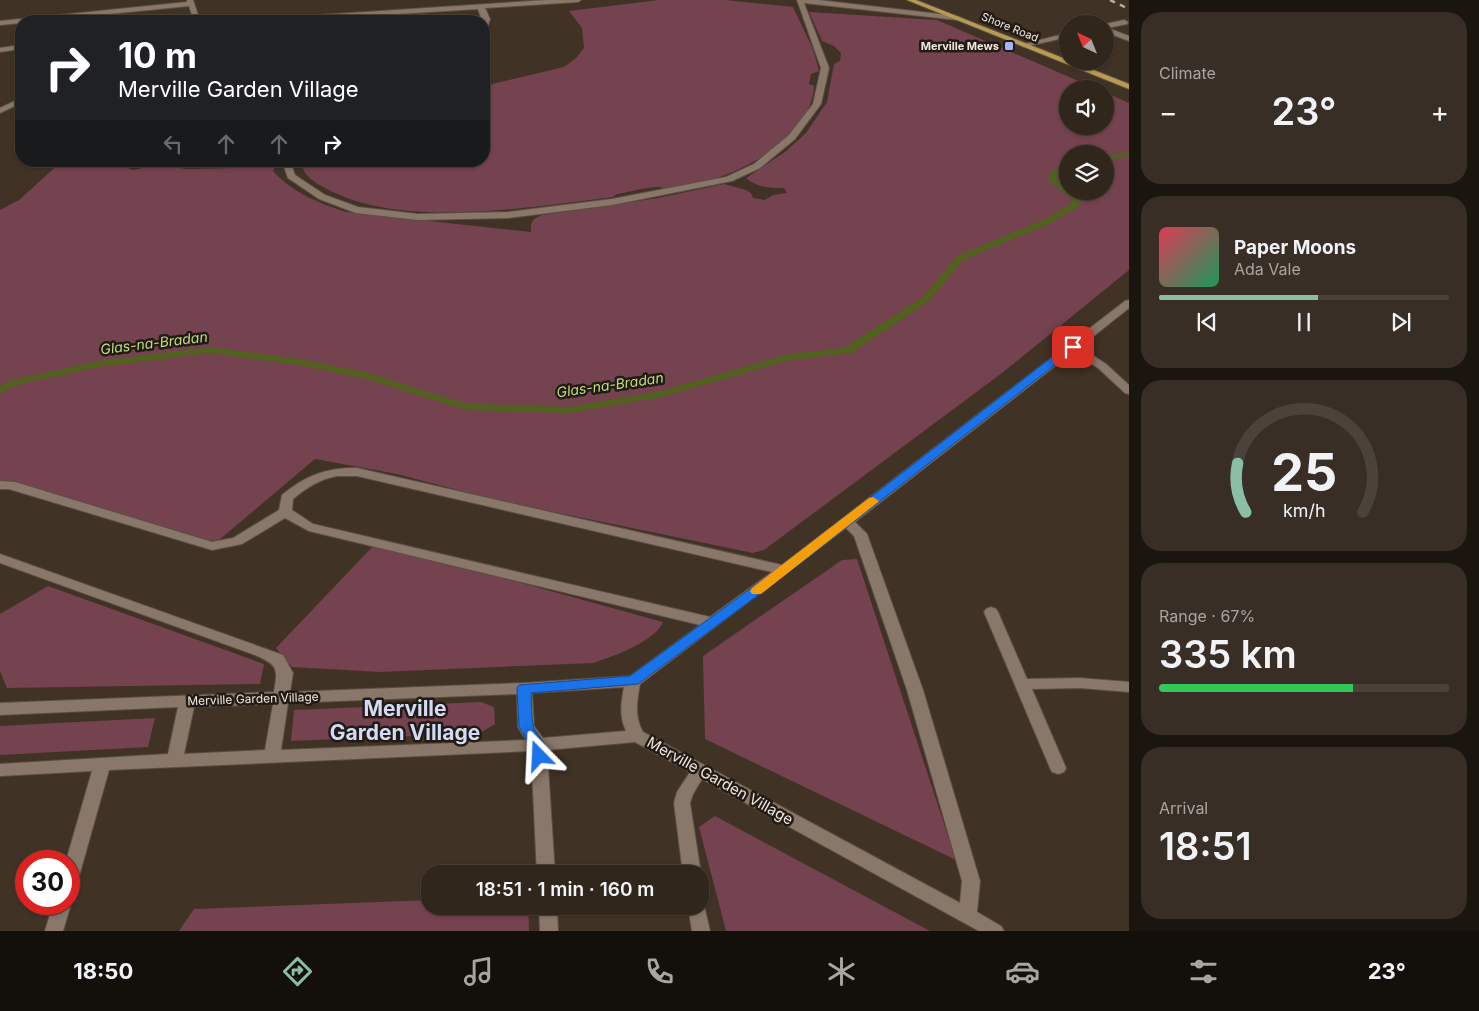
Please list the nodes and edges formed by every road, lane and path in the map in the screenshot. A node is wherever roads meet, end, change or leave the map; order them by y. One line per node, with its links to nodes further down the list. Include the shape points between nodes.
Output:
1 (578, 0): 6 (street)
2 (800, 0): 7 (street); 27 (street, via 825,68 817,104 792,137 757,166 730,179 612,202 508,215 418,217 356,210 322,197 291,176)
3 (867, 0): 7 (street)
4 (910, 0): 13 (main road, Shore Road)
5 (190, 2): 9 (street); 10 (street)
6 (535, 2): 8 (street)
7 (839, 4): 13 (street)
8 (480, 7): 11 (street); 12 (street)
9 (74, 15)
10 (195, 15)
11 (341, 15)
12 (484, 15)
13 (957, 18): 21 (main road, Shore Road)
14 (15, 22): 16 (street)
15 (1124, 22): 17 (street)
16 (0, 23)
17 (1114, 25)
18 (1114, 32): 20 (street)
19 (1059, 37): 21 (street)
20 (1129, 39)
21 (1024, 45): 24 (main road, Shore Road)
22 (15, 48): 23 (street)
23 (0, 50)
24 (1129, 87)
25 (15, 103): 26 (street)
26 (0, 111)
27 (288, 167)
28 (1129, 303): 29 (street)
29 (1073, 347): 30 (street, via 1102,366); 33 (street)
30 (1129, 391)
31 (0, 485): 32 (street, via 10,485 212,546 236,541)
32 (286, 512): 35 (street, via 287,498 308,481 342,470); 37 (street, via 309,527)
33 (846, 521): 35 (street); 59 (street, via 860,534 915,690 971,881)
34 (0, 558): 42 (street, via 278,659 285,673)
35 (784, 570): 37 (street)
36 (991, 612): 39 (street)
37 (714, 623): 38 (street)
38 (633, 681): 41 (street, Merville Garden Village); 45 (street, via 628,705 629,725)
39 (1022, 684): 40 (street, via 1080,683); 50 (street)
40 (1129, 687)
41 (524, 688): 42 (street, Merville Garden Village); 46 (street, via 526,727)
42 (281, 698): 43 (street, Merville Garden Village); 47 (street)
43 (187, 702): 44 (street, Merville Garden Village); 48 (street)
44 (0, 709)
45 (636, 736): 46 (street, Merville Garden Village); 52 (street, Merville Garden Village)
46 (538, 744): 47 (street, Merville Garden Village); 54 (street)
47 (272, 756): 48 (street, Merville Garden Village)
48 (175, 760): 49 (street, Merville Garden Village)
49 (102, 765): 51 (street, Merville Garden Village); 53 (street)
50 (1058, 768)
51 (0, 770)
52 (700, 770): 55 (street, via 685,792 682,803); 59 (street, Merville Garden Village)
53 (78, 850)
54 (545, 865)
55 (691, 865)
56 (59, 915): 60 (street)
57 (548, 915): 61 (street)
58 (698, 915): 62 (street)
59 (968, 916): 63 (street, Merville Garden Village)
60 (54, 931)
61 (549, 931)
62 (700, 931)
63 (995, 931)

